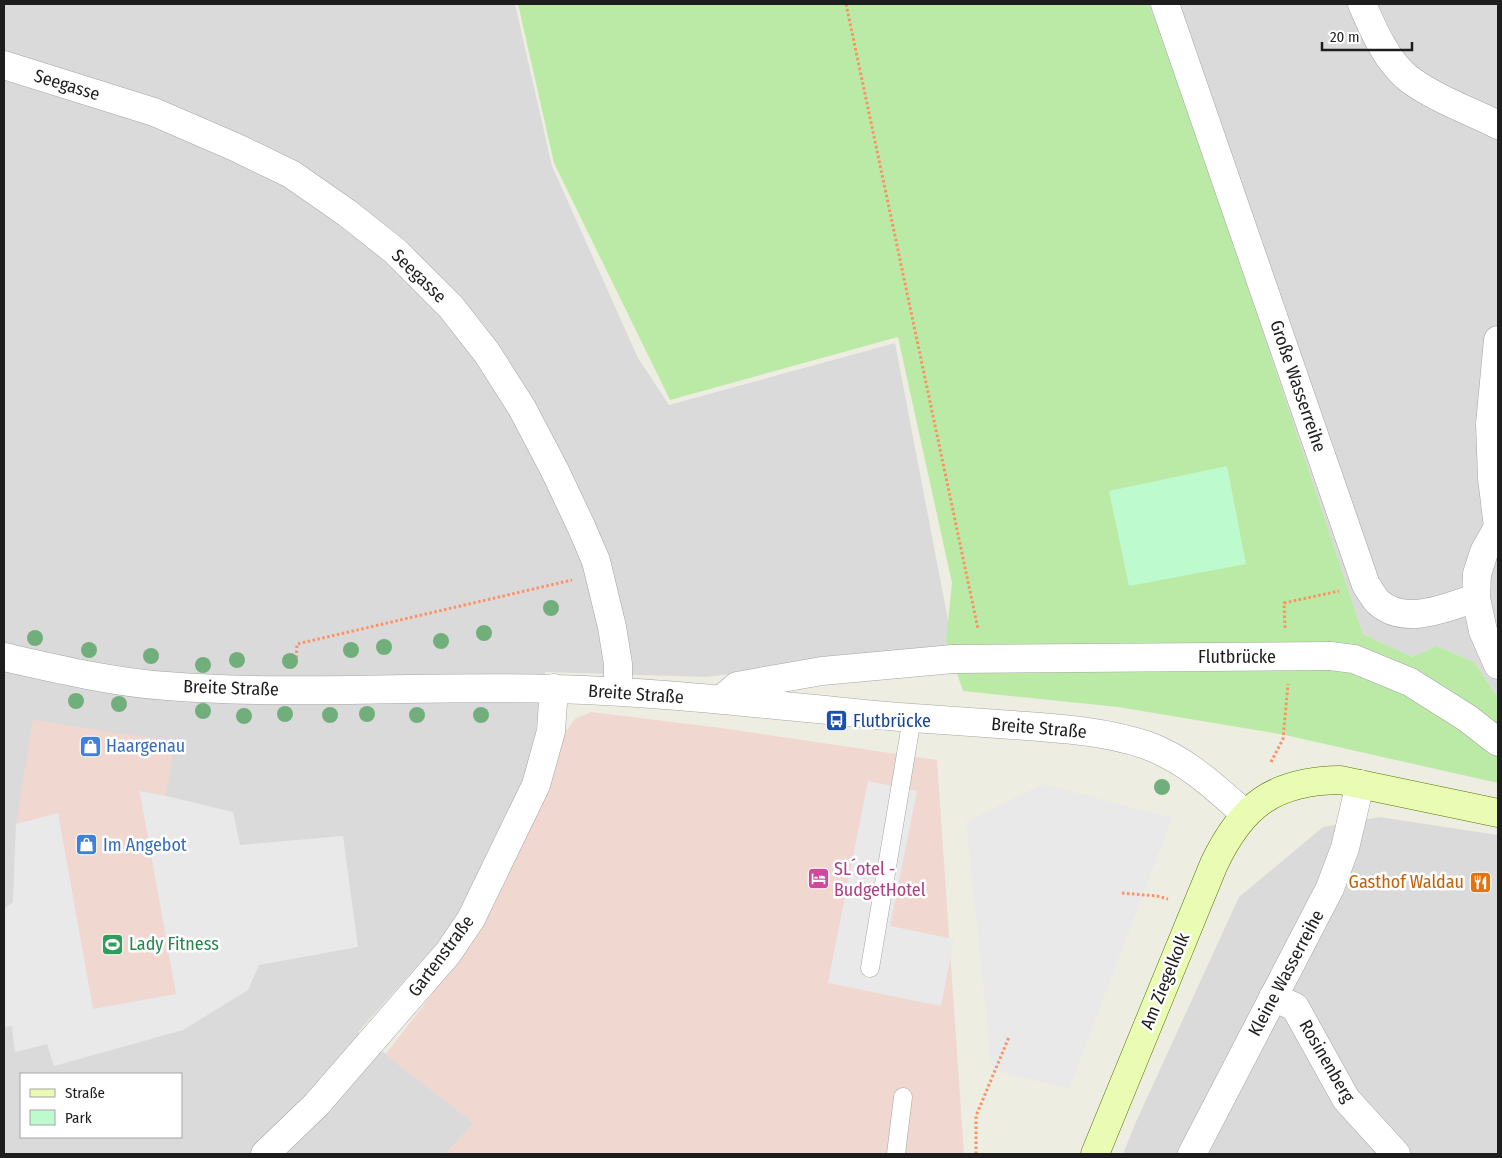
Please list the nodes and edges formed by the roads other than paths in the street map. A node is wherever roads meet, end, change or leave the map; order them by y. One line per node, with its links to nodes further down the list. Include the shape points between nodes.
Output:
1 (1165, 4): 6 (street, Große Wasserreihe, via 1366,585 1378,601 1392,611 1406,614 1425,613)
2 (1362, 4): 4 (street, via 1389,57 1408,78 1443,100)
3 (4, 65): 10 (street, Seegasse, via 154,112 291,174 395,251 451,307 512,392 581,526 600,574 618,664)
4 (1498, 125)
5 (1498, 340): 6 (street, via 1490,424 1498,528 1484,552 1477,574)
6 (1476, 598): 8 (street, via 1483,631)
7 (4, 657): 9 (street, Breite Straße, via 162,686 220,690)
8 (1498, 665)
9 (554, 688): 10 (street, Breite Straße); 20 (street, Gartenstraße, via 551,731 536,786 471,919 448,953 349,1068)
10 (618, 691): 11 (street, Breite Straße)
11 (721, 700): 12 (street, Breite Straße); 13 (street, Flutbrücke, bridge, via 737,686 822,671 953,659 1330,656 1354,659 1410,682)
12 (912, 718): 16 (street, Breite Straße, via 1079,730 1149,746 1203,776); 17 (lane)
13 (1498, 742)
14 (1360, 784): 15 (main road, Am Ziegelkolk); 16 (main road, Am Ziegelkolk, via 1318,780 1292,785 1271,795); 18 (street, Kleine Wasserreihe, via 1345,848 1330,888)
15 (1498, 813)
16 (1245, 814): 22 (main road, Am Ziegelkolk, via 1222,846 1195,907)
17 (870, 968)
18 (1273, 997): 23 (street, Kleine Wasserreihe); 24 (street, Rosinenberg, via 1295,1007 1346,1099)
19 (903, 1097): 21 (lane)
20 (265, 1154)
21 (896, 1154)
22 (1095, 1154)
23 (1192, 1154)
24 (1396, 1154)

